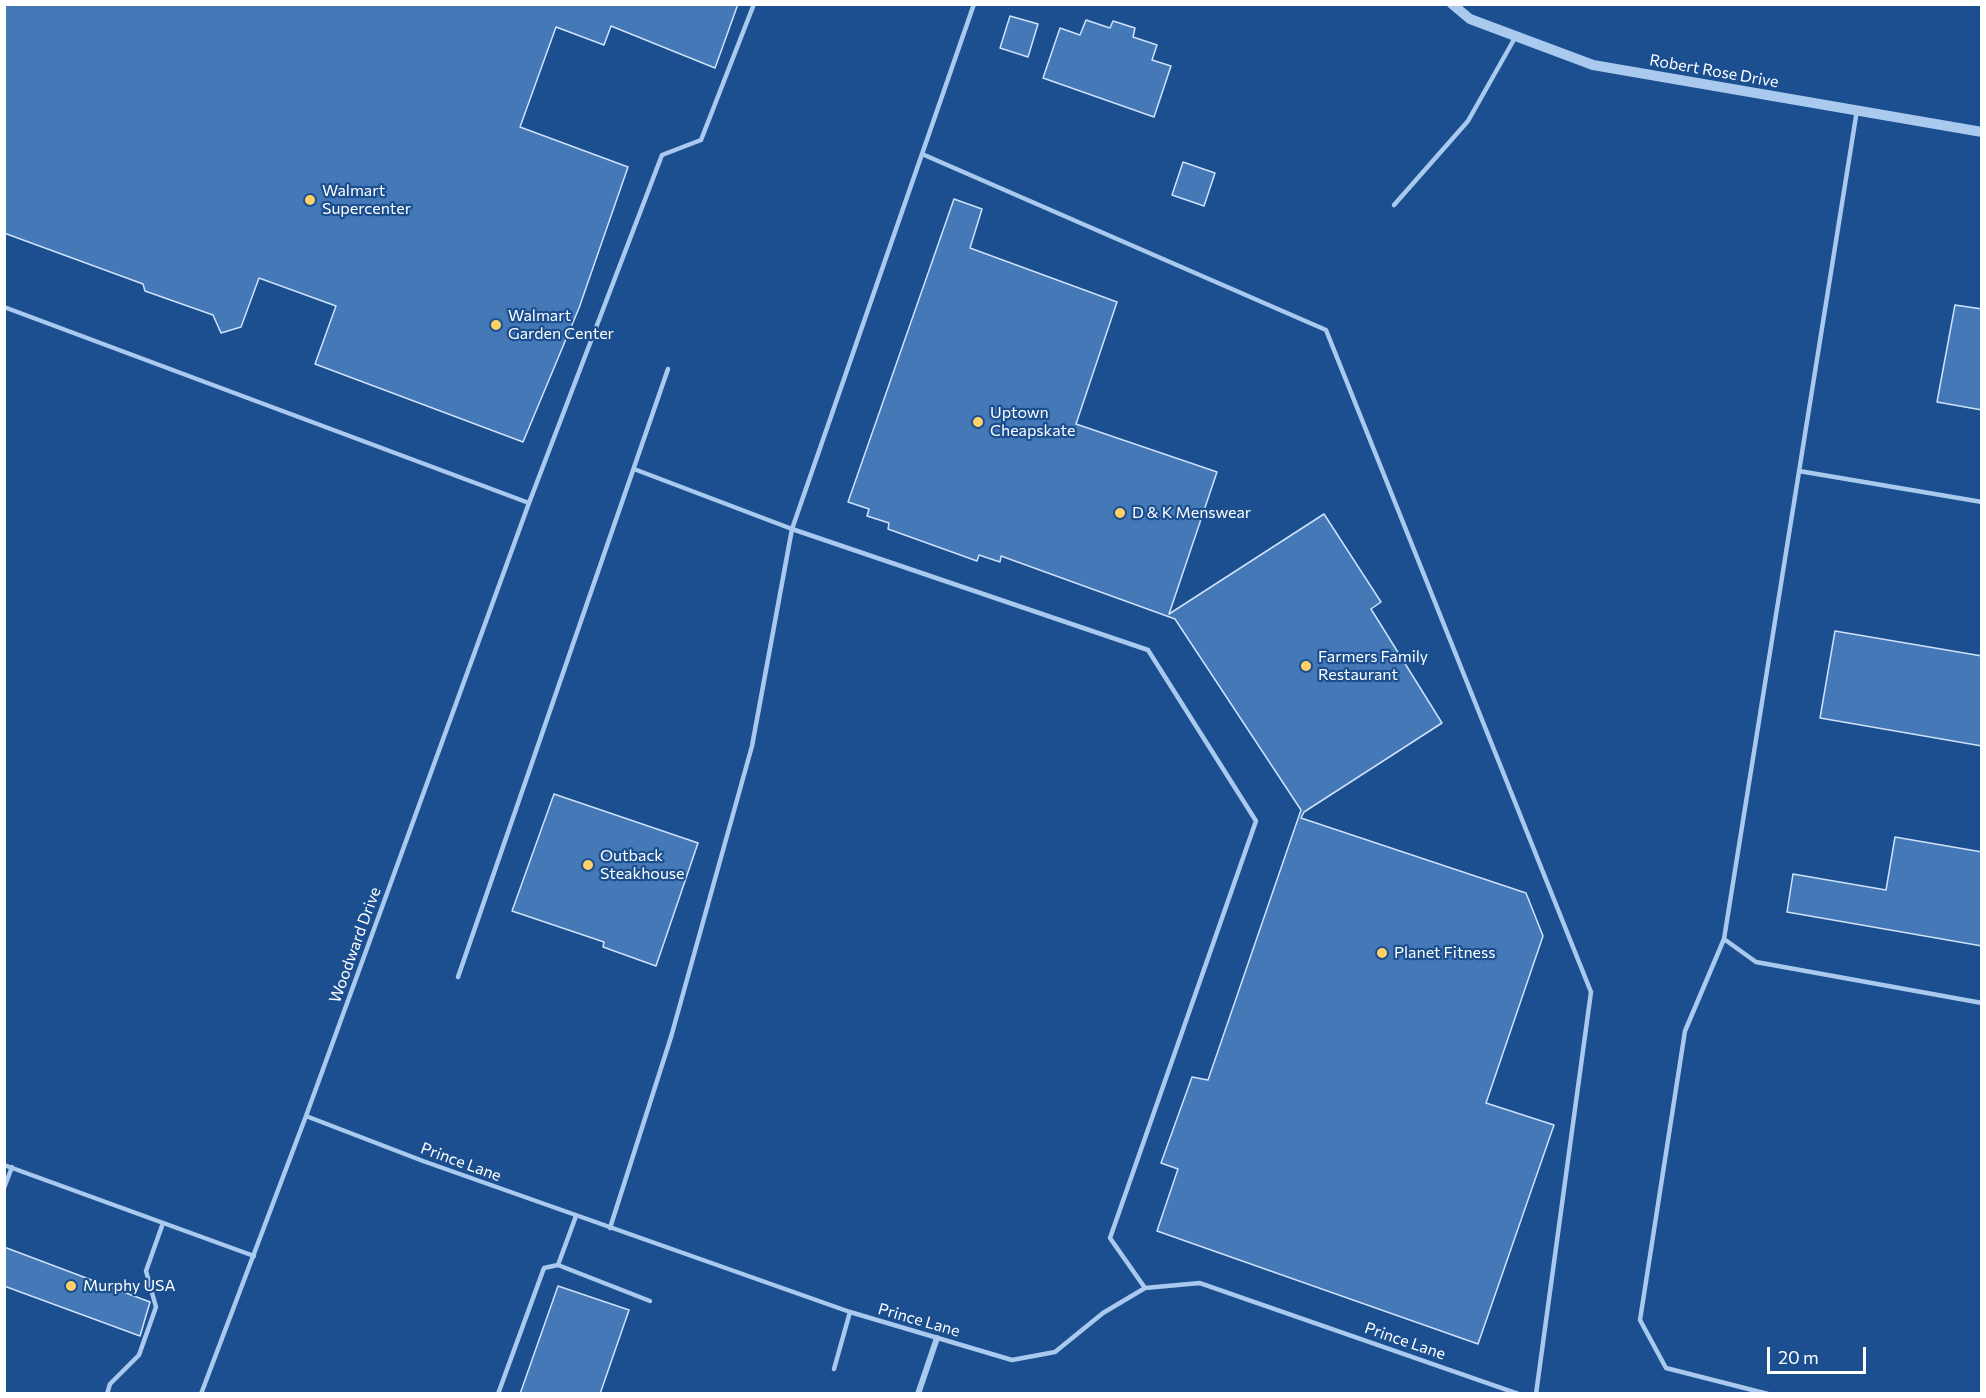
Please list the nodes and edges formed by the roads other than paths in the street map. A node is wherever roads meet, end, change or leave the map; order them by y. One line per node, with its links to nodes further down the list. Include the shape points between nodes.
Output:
1 (754, 4): 14 (lane, Woodward Drive, via 701,140 662,155)
2 (974, 4): 7 (lane)
3 (1452, 4): 4 (street, Robert Rose Drive, via 1470,19)
4 (1516, 36): 5 (street, Robert Rose Drive, via 1593,65); 8 (lane, via 1468,121)
5 (1857, 110): 6 (street, Robert Rose Drive); 12 (lane)
6 (1982, 132)
7 (922, 154): 15 (lane); 38 (lane, via 1326,330 1591,992)
8 (1394, 205)
9 (4, 307): 14 (lane)
10 (668, 369): 11 (lane)
11 (634, 469): 15 (lane); 17 (lane)
12 (1799, 471): 13 (lane); 16 (lane)
13 (1982, 502)
14 (529, 503): 19 (lane, Woodward Drive)
15 (792, 529): 25 (lane, via 752,746 670,1037); 28 (lane, via 1148,650 1256,821 1110,1239)
16 (1724, 939): 18 (lane, via 1756,962); 39 (lane, via 1684,1030 1640,1320 1666,1368)
17 (458, 977)
18 (1982, 1003)
19 (306, 1116): 23 (lane, Prince Lane); 26 (lane, Woodward Drive)
20 (4, 1165): 21 (lane)
21 (12, 1167): 22 (lane); 24 (lane)
22 (4, 1188)
23 (576, 1216): 25 (lane, Prince Lane); 27 (lane)
24 (163, 1223): 26 (lane); 33 (lane, via 146,1271 156,1307 139,1355 110,1384)
25 (610, 1228): 30 (lane, Prince Lane)
26 (254, 1256): 34 (lane, Woodward Drive)
27 (558, 1265): 29 (lane); 35 (lane, via 544,1268)
28 (1145, 1287): 31 (lane, Prince Lane, via 1103,1313 1055,1352 1012,1360); 37 (lane, Prince Lane, via 1200,1283)
29 (650, 1301)
30 (850, 1312): 31 (lane, Prince Lane); 32 (lane)
31 (937, 1338): 36 (street)
32 (834, 1369)
33 (107, 1394)
34 (201, 1394)
35 (498, 1394)
36 (918, 1394)
37 (1519, 1394)
38 (1536, 1394)
39 (1768, 1394)

